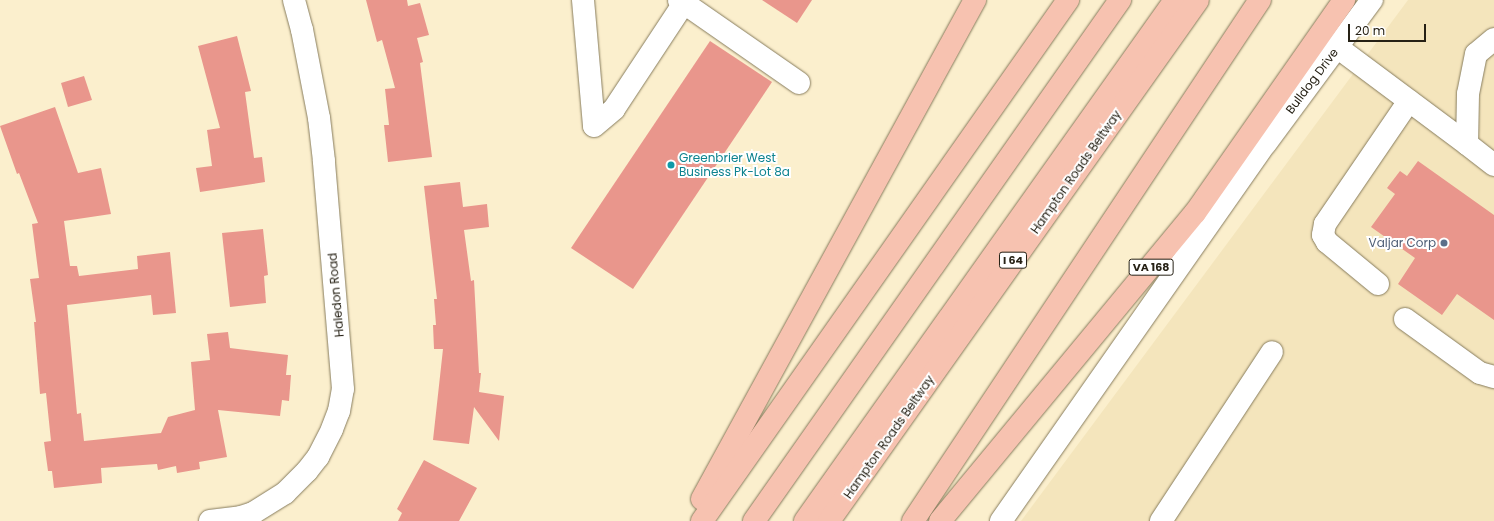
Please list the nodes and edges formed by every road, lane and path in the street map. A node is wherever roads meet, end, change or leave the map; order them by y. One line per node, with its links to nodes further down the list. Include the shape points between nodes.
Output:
1 (294, 0): 22 (street, Haledon Road, via 322,139 343,389 339,411 318,457 284,493 253,513)
2 (583, 0): 11 (street, via 594,126 614,109)
3 (975, 0): 23 (highway)
4 (1068, 0): 24 (highway)
5 (1120, 0): 25 (highway)
6 (1175, 0): 26 (highway)
7 (1198, 0): 27 (highway, Hampton Roads Beltway / I 64)
8 (1260, 0): 28 (highway)
9 (1344, 0): 29 (highway, VA 168, via 1195,213)
10 (1372, 0): 13 (street, Bulldog Drive)
11 (682, 2): 14 (street)
12 (1494, 39): 16 (street, via 1476,54 1468,94)
13 (1337, 47): 15 (street); 30 (street, Bulldog Drive, via 1266,142)
14 (799, 83)
15 (1410, 102): 16 (street); 18 (street, via 1325,224 1322,235)
16 (1467, 144): 17 (street)
17 (1494, 165)
18 (1378, 284)
19 (1406, 319): 21 (street, via 1480,373)
20 (1272, 352): 31 (street)
21 (1494, 377)
22 (210, 521)
23 (690, 521)
24 (702, 521)
25 (754, 521)
26 (805, 521)
27 (829, 521)
28 (913, 521)
29 (940, 521)
30 (1001, 521)
31 (1161, 521)

